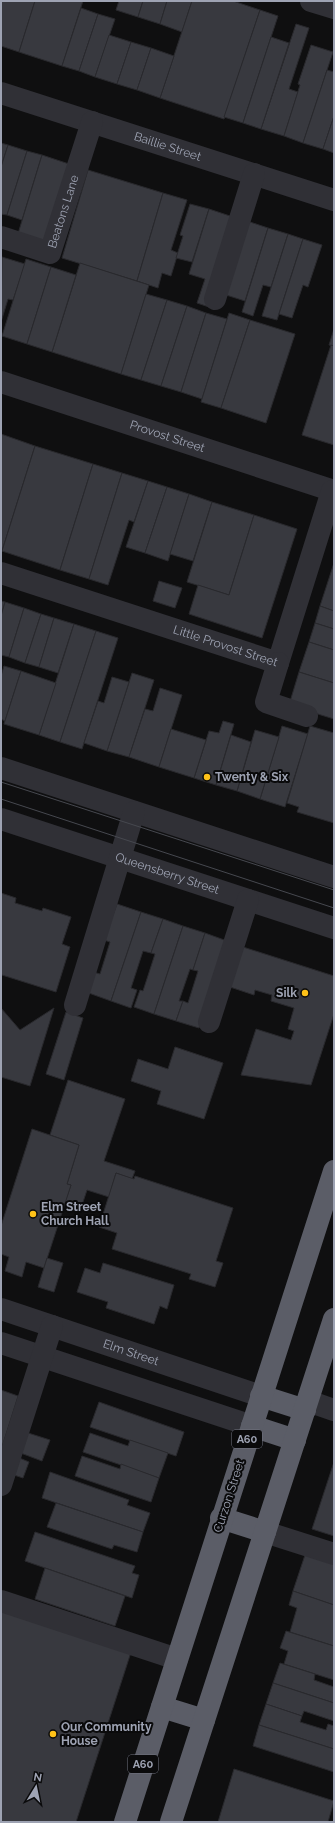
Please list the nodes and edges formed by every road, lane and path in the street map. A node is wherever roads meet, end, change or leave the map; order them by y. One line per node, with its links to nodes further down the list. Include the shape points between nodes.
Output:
1 (311, 1): 2 (street)
2 (334, 8)
3 (1, 93): 4 (street, Baillie Street)
4 (92, 122): 5 (street, Baillie Street); 7 (street, Beatons Lane, via 50,253)
5 (254, 174): 6 (street, Baillie Street); 8 (street)
6 (334, 200)
7 (1, 237)
8 (215, 299)
9 (1, 382): 10 (street, Provost Street)
10 (333, 491): 12 (street, Little Provost Street)
11 (1, 573): 12 (street, Little Provost Street)
12 (278, 663): 13 (street, via 266,702)
13 (307, 716)
14 (1, 768): 15 (street)
15 (134, 812): 17 (street); 18 (street)
16 (1, 819): 17 (street, Queensberry Street)
17 (121, 858): 19 (street, Queensberry Street); 21 (street)
18 (334, 877)
19 (248, 900): 20 (street, Queensberry Street); 22 (street)
20 (334, 928)
21 (75, 1005)
22 (209, 1022)
23 (334, 1171): 29 (highway, Curzon Street / A60)
24 (1, 1309): 26 (street, Elm Street)
25 (334, 1319): 30 (highway)
26 (52, 1326): 28 (street); 29 (street, Elm Street)
27 (1, 1343): 28 (street)
28 (42, 1357): 32 (street); 34 (street)
29 (261, 1396): 30 (highway); 32 (highway, Curzon Street / A60)
30 (306, 1405): 31 (street); 33 (highway)
31 (334, 1410)
32 (252, 1426): 33 (highway); 35 (highway, Curzon Street / A60)
33 (295, 1440): 36 (highway)
34 (1, 1485)
35 (222, 1518): 36 (highway); 39 (highway, Curzon Street / A60)
36 (265, 1532): 37 (street); 41 (highway)
37 (334, 1554)
38 (1, 1601): 39 (street)
39 (177, 1659): 40 (highway, Curzon Street / A60)
40 (162, 1707): 41 (highway); 42 (highway, Curzon Street / A60)
41 (204, 1720): 43 (highway)
42 (125, 1822)
43 (171, 1822)

